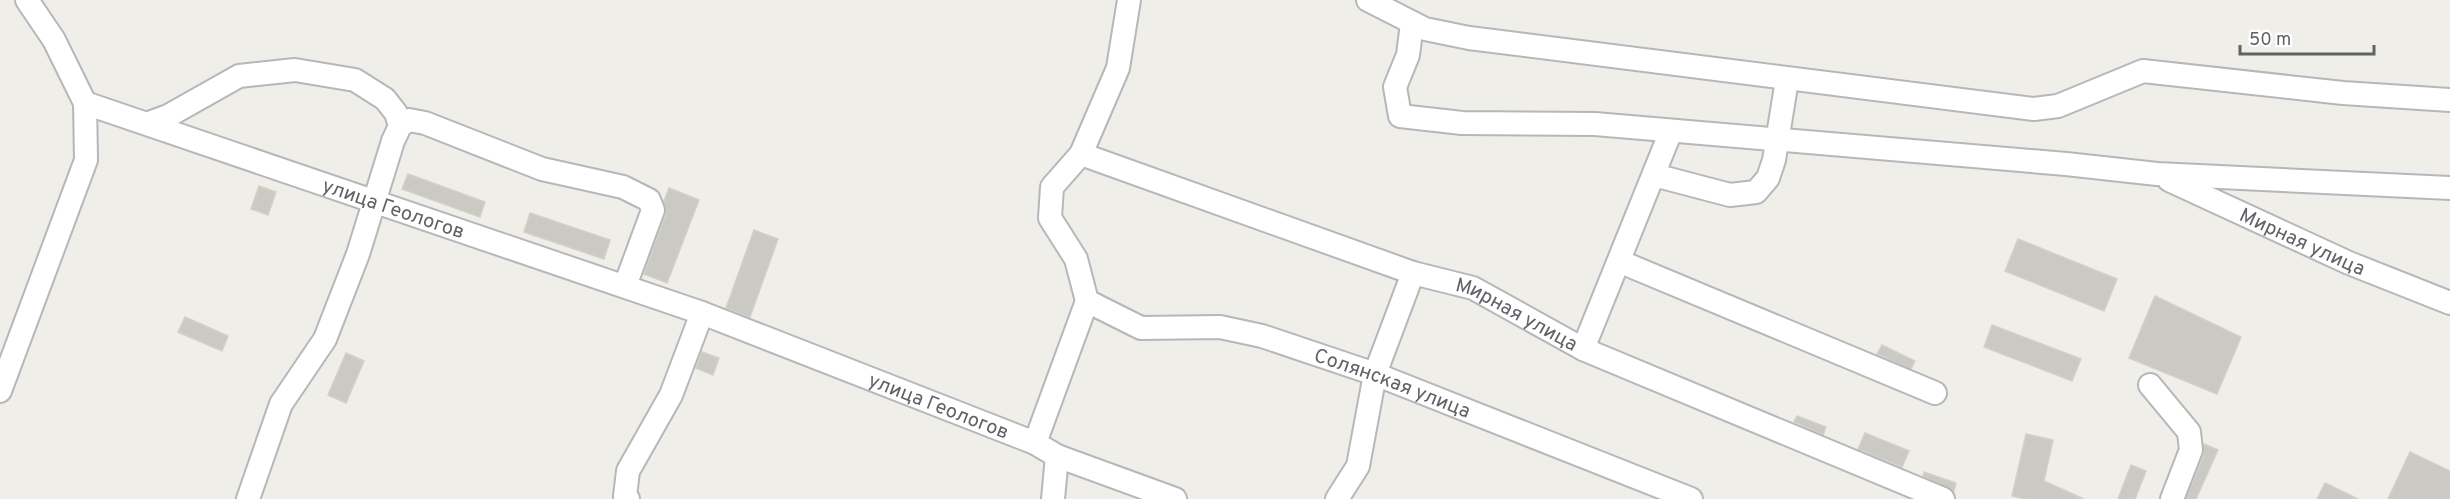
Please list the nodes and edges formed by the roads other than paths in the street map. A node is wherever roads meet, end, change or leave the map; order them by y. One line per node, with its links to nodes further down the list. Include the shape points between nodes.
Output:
1 (27, 0): 7 (street, via 60,50)
2 (1129, 0): 12 (street, via 1118,68)
3 (1368, 0): 4 (street)
4 (1412, 23): 5 (street, via 1469,38); 10 (street, via 1408,55 1395,87 1400,116 1462,123 1595,124)
5 (1787, 80): 6 (street, via 2034,109 2058,106 2143,71 2343,93); 11 (street)
6 (2450, 100)
7 (85, 103): 8 (street, улица Геологов); 26 (street, via 86,160)
8 (149, 123): 9 (street, via 239,76 295,70 355,80 385,99); 16 (street, улица Геологов)
9 (400, 126): 16 (street); 19 (street, via 409,120 425,123 542,169 623,187 649,200 653,210)
10 (1671, 131): 11 (street); 14 (street)
11 (1777, 138): 13 (street); 14 (street, via 1768,178 1756,192 1730,195)
12 (1081, 154): 18 (street, Мирная улица); 20 (street, via 1052,187 1049,208 1055,228 1076,259)
13 (2157, 174): 15 (street); 21 (street, Мирная улица, via 2349,263)
14 (1654, 175): 17 (street)
15 (2450, 188)
16 (373, 200): 19 (street, улица Геологов); 30 (street, via 358,254 325,339 280,404)
17 (1621, 262): 23 (street); 27 (street)
18 (1413, 273): 23 (street, Мирная улица, via 1473,288); 24 (street)
19 (625, 286): 22 (street, улица Геологов)
20 (1087, 301): 24 (street, Солянская улица, via 1141,328 1220,327 1262,336); 28 (street)
21 (2450, 303)
22 (702, 313): 28 (street, улица Геологов); 31 (street, via 671,395 628,471)
23 (1583, 349): 36 (street, Мирная улица)
24 (1375, 374): 34 (street, via 1358,466); 35 (street, Солянская улица)
25 (2150, 385): 37 (street, via 2189,432 2191,450)
26 (0, 391)
27 (1935, 393)
28 (1035, 442): 29 (street, улица Геологов)
29 (1057, 456): 32 (street); 33 (street, улица Геологов)
30 (248, 499)
31 (628, 499)
32 (1053, 499)
33 (1175, 499)
34 (1337, 499)
35 (1691, 499)
36 (1943, 499)
37 (2172, 499)

